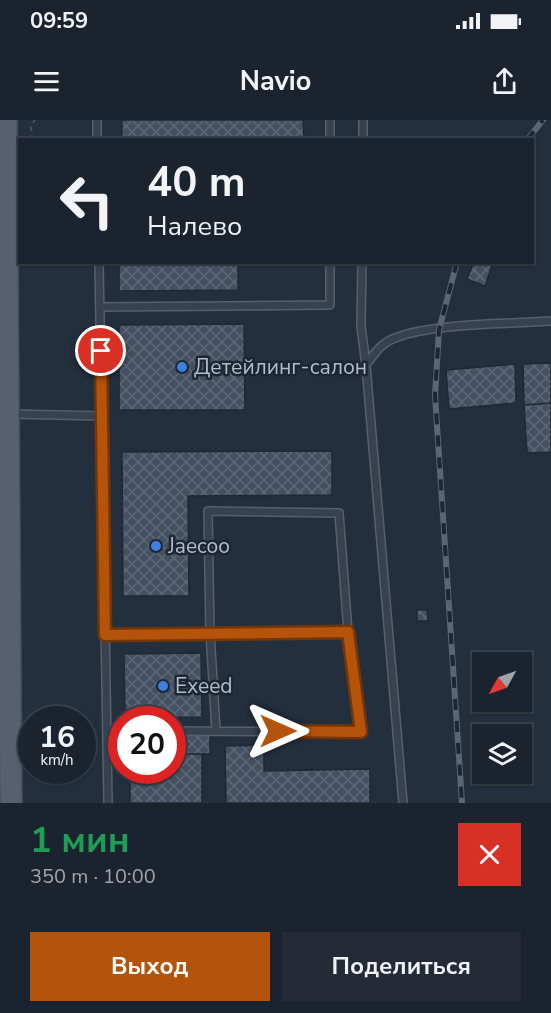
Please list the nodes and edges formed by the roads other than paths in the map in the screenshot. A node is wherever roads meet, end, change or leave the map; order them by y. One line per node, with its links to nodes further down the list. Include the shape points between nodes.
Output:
1 (6, 120): 14 (main road)
2 (97, 120): 5 (lane)
3 (330, 120): 6 (lane)
4 (363, 120): 7 (lane)
5 (97, 138)
6 (330, 138)
7 (363, 138)
8 (99, 264): 11 (lane)
9 (330, 264): 11 (lane, via 330,305)
10 (362, 264): 13 (lane, via 361,326)
11 (100, 307): 15 (lane)
12 (551, 321): 13 (lane, via 439,330 395,338 376,350)
13 (366, 365): 24 (lane)
14 (8, 414): 15 (lane); 22 (main road)
15 (102, 416): 18 (lane)
16 (210, 632): 17 (lane); 17 (lane, via 208,511 339,513); 18 (lane); 21 (lane)
17 (348, 632): 21 (lane, via 361,732)
18 (105, 635): 19 (lane)
19 (107, 730): 23 (lane)
20 (186, 731): 21 (lane)
21 (216, 731)
22 (11, 803)
23 (108, 803)
24 (403, 803)

